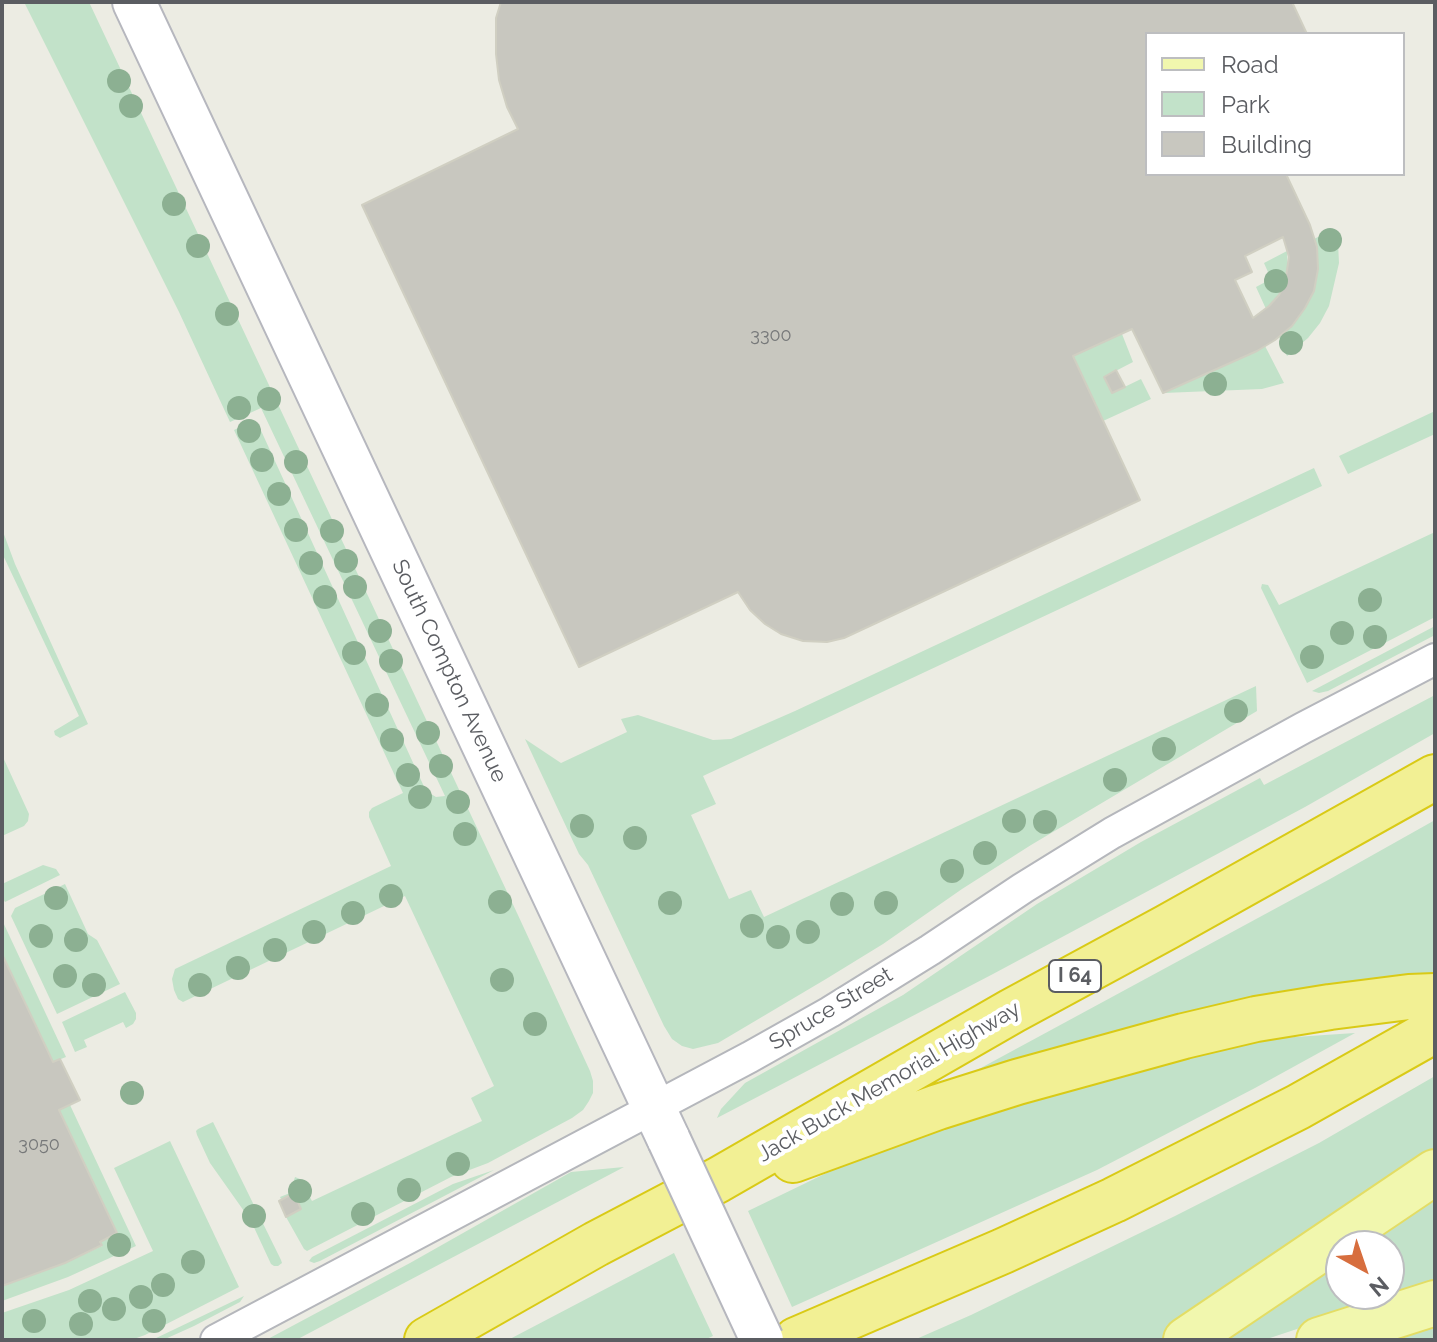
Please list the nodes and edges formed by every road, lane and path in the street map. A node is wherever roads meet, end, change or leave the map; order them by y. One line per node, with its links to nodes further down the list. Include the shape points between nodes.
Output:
1 (134, 2): 6 (main road, South Compton Avenue)
2 (1435, 659): 6 (street, Spruce Street, via 1112,833 750,1057)
3 (1435, 777): 8 (highway, Jack Buck Memorial Highway / I 64)
4 (1435, 996): 8 (highway, via 1330,1007 1184,1036 1017,1082 769,1169)
5 (1435, 1030): 13 (highway, via 1298,1107 1086,1213)
6 (661, 1124): 10 (street, Spruce Street); 12 (main road, South Compton Avenue, bridge)
7 (1435, 1172): 14 (main road)
8 (718, 1180): 11 (highway, Jack Buck Memorial Highway / I 64)
9 (1435, 1303): 15 (main road)
10 (216, 1340)
11 (427, 1340)
12 (762, 1340)
13 (796, 1340)
14 (1186, 1340)
15 (1319, 1340)

